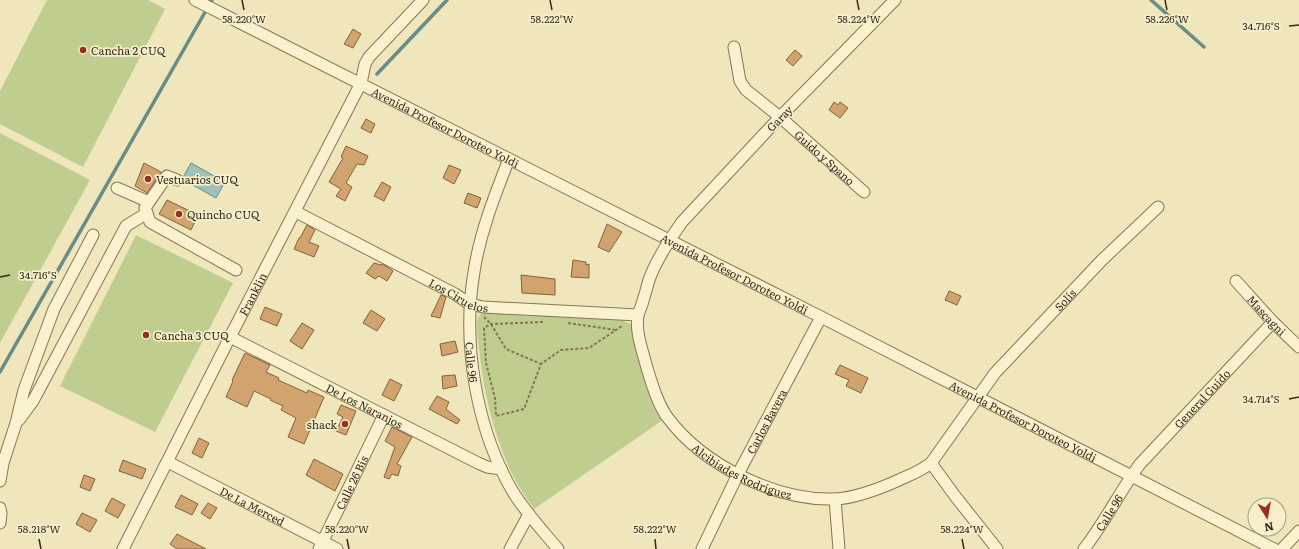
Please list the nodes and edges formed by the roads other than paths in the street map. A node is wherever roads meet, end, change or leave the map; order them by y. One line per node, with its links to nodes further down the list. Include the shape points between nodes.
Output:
1 (423, 0): 5 (street, Franklin, via 369,57)
2 (895, 0): 6 (street, Garay)
3 (197, 1): 5 (street, Avenida Profesor Doroteo Yoldi)
4 (734, 47): 6 (street, Guido y Spano, via 740,81 746,90)
5 (361, 83): 7 (street, Avenida Profesor Doroteo Yoldi); 13 (street, Franklin)
6 (780, 117): 10 (street, Guido y Spano); 15 (street, Garay, via 682,222)
7 (509, 159): 15 (street, Avenida Profesor Doroteo Yoldi); 18 (street, Calle 96, via 484,228 474,271)
8 (177, 180): 11 (street, via 167,176)
9 (117, 188): 11 (street)
10 (864, 192)
11 (148, 207): 16 (street, via 150,222); 26 (street, via 126,226 33,401)
12 (1158, 207): 24 (street, Solís, via 1102,260 995,373)
13 (296, 212): 18 (street, Los Ciruelos); 22 (street, Franklin)
14 (93, 235): 26 (street, via 54,309 24,390)
15 (669, 240): 19 (street, Alcibiades Rodríguez); 20 (street, Avenida Profesor Doroteo Yoldi)
16 (236, 270)
17 (1236, 281): 21 (street, Mascagni)
18 (470, 304): 19 (street, Los Ciruelos, via 483,307); 29 (street, Calle 96, via 475,384 484,421)
19 (635, 315): 30 (street, Alcibiades Rodríguez, via 651,381 667,418 707,456)
20 (821, 317): 24 (street, Avenida Profesor Doroteo Yoldi); 30 (street, Carlos Bavera)
21 (1273, 322): 23 (street, Mascagni); 31 (street, General Guido)
22 (230, 337): 25 (street, De Los Naranjos); 27 (street, Franklin)
23 (1299, 347)
24 (978, 398): 28 (street, Alcibiades Rodríguez); 31 (street, Avenida Profesor Doroteo Yoldi)
25 (384, 415): 29 (street, De Los Naranjos, via 478,463); 38 (street, Calle 26 Bis)
26 (16, 423): 32 (street, via 3,463)
27 (168, 462): 38 (street, De La Merced); 39 (street, Franklin)
28 (930, 463): 33 (street, Alcibiades Rodríguez, via 887,486); 45 (street)
29 (501, 469): 35 (street, Calle 96)
30 (738, 474): 33 (street, Alcibiades Rodríguez, via 778,491); 43 (street, Carlos Bavera)
31 (1131, 476): 46 (street, Calle 96); 47 (street, Avenida Profesor Doroteo Yoldi)
32 (0, 482)
33 (835, 499): 44 (street)
34 (0, 508): 36 (street)
35 (528, 514): 41 (street); 42 (street, Calle 96)
36 (0, 523)
37 (1299, 531): 48 (street)
38 (321, 545): 40 (street, De La Merced)
39 (123, 549)
40 (337, 549)
41 (510, 549)
42 (558, 549)
43 (702, 549)
44 (839, 549)
45 (997, 549)
46 (1084, 549)
47 (1274, 549)
48 (1282, 549)

